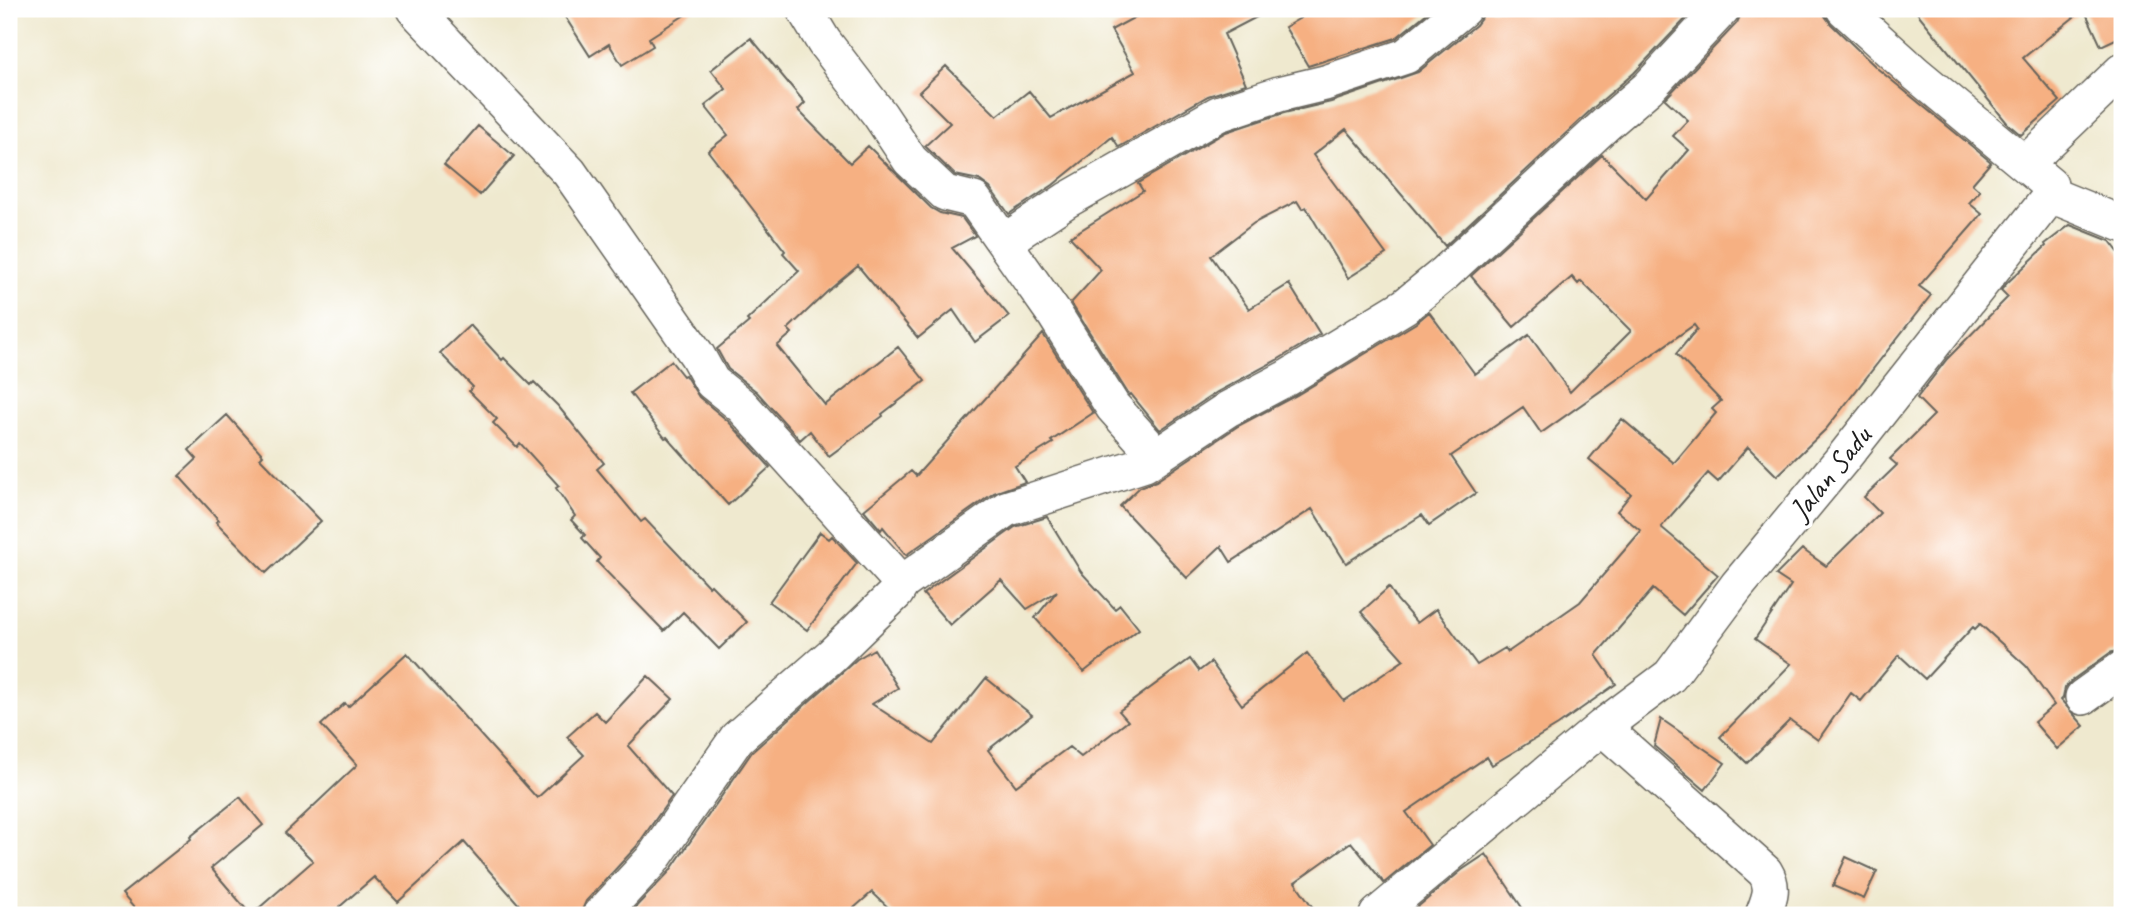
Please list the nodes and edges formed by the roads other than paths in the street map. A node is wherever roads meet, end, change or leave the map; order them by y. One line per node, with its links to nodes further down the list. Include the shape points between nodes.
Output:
1 (414, 9): 12 (street, via 569,172 712,382 742,406)
2 (804, 9): 10 (street, via 910,160 945,193 974,200)
3 (1463, 9): 10 (street, via 1406,56 1218,114)
4 (1722, 9): 11 (street, via 1648,88 1405,306)
5 (1844, 9): 7 (street)
6 (2122, 71): 7 (street)
7 (2025, 164): 8 (street, via 2050,185)
8 (2051, 195): 9 (street); 15 (street, Jalan Sadu, via 1670,676)
9 (2122, 225)
10 (1005, 241): 11 (street, via 1113,407)
11 (1157, 456): 12 (street, via 1145,464 1006,509)
12 (902, 583): 16 (street, via 832,655 737,738 652,860)
13 (2122, 669): 14 (street)
14 (2083, 697)
15 (1602, 727): 17 (street, Jalan Sadu); 18 (street, via 1765,872 1771,882)
16 (601, 915)
17 (1377, 915)
18 (1763, 915)

